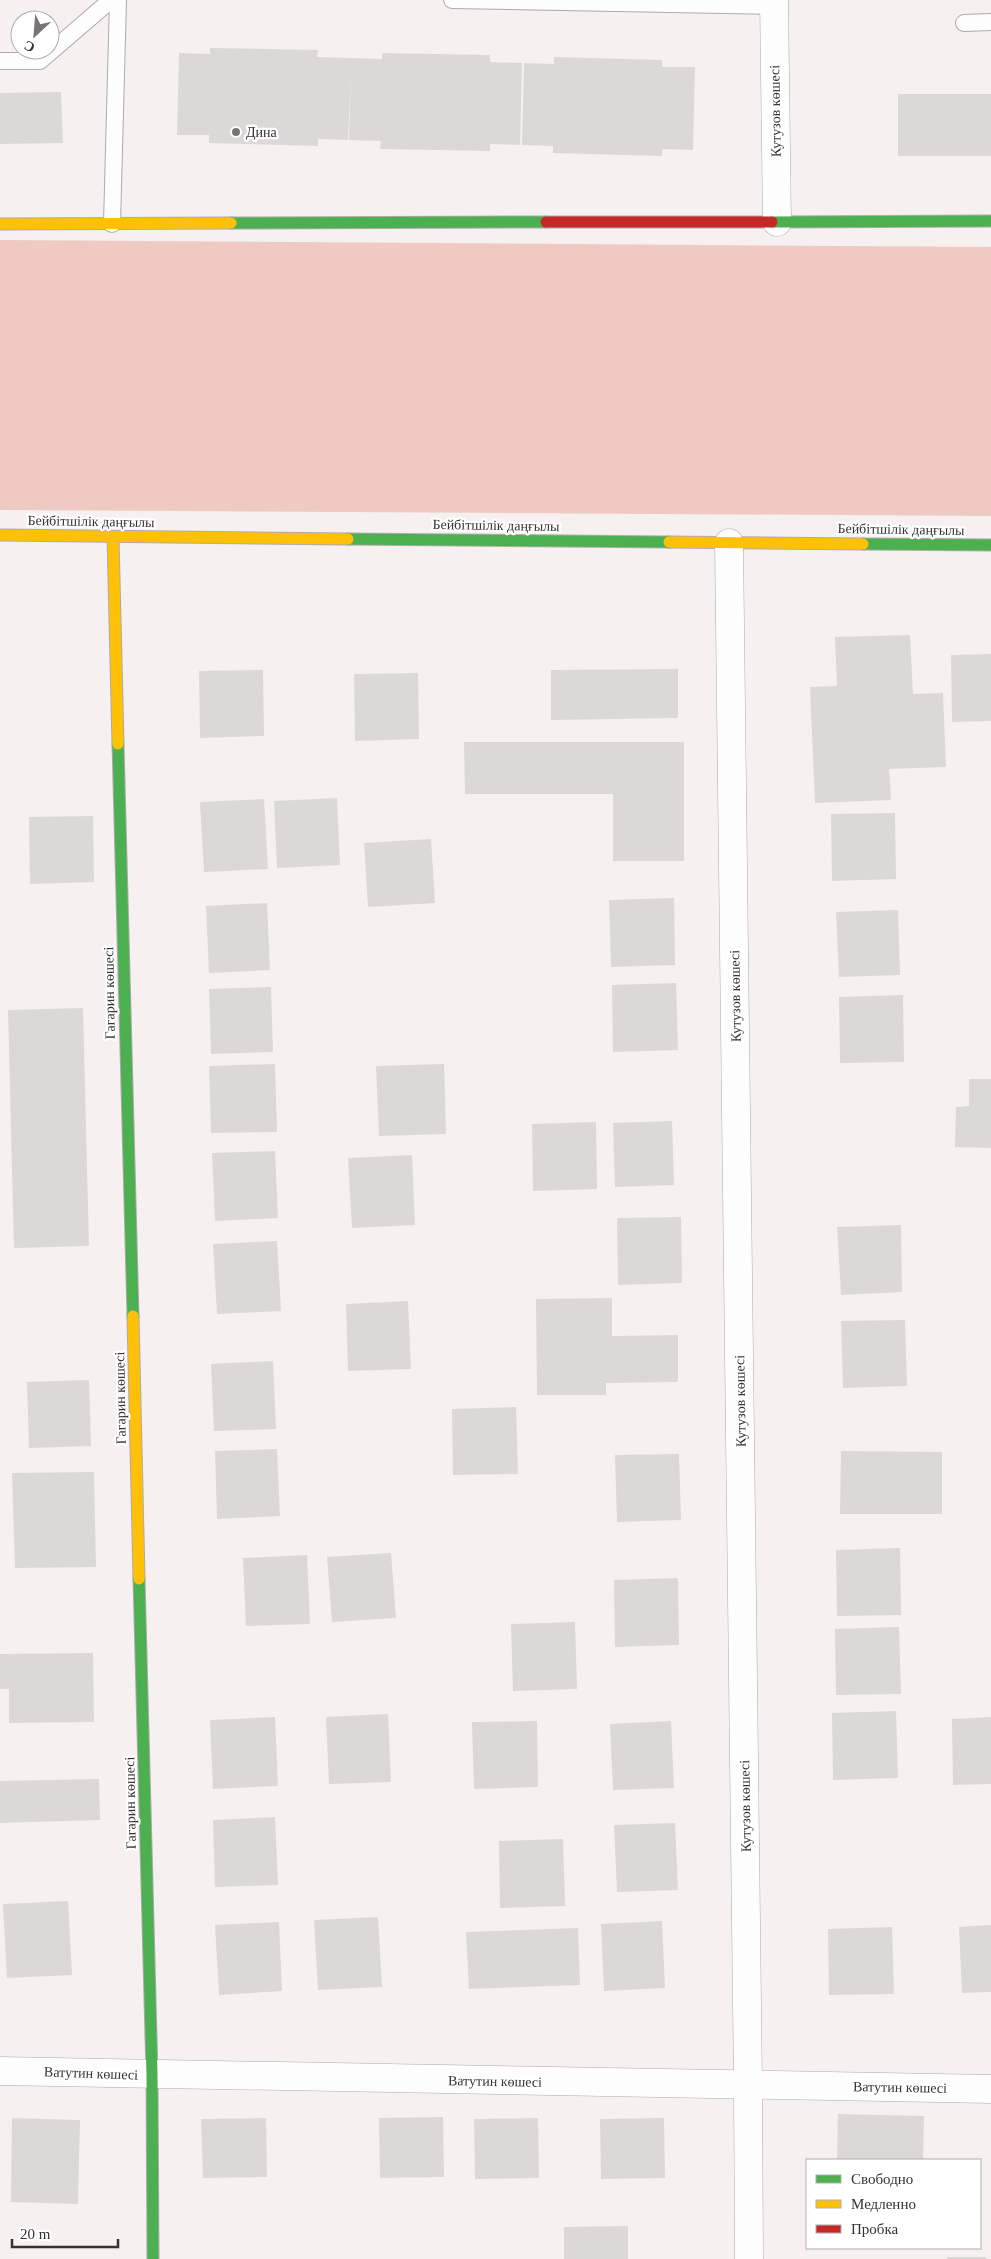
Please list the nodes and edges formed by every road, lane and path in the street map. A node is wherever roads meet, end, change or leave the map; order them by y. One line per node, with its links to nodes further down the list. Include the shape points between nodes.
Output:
1 (111, 0): 7 (lane, via 40,61)
2 (118, 0): 11 (lane)
3 (452, 0): 4 (lane)
4 (774, 3): 9 (street, Кутузов көшесі)
5 (991, 22): 6 (lane)
6 (964, 23)
7 (0, 61)
8 (991, 221): 9 (main road)
9 (777, 222): 11 (main road)
10 (0, 224): 11 (main road)
11 (112, 224)
12 (0, 535): 13 (main road, Бейбітшілік даңғылы)
13 (113, 537): 14 (main road, Бейбітшілік даңғылы); 17 (main road, Гагарин көшесі)
14 (730, 543): 15 (main road, Бейбітшілік даңғылы); 18 (street, Кутузов көшесі)
15 (991, 545)
16 (0, 2070): 17 (street, Ватутин көшесі)
17 (152, 2075): 18 (street, Ватутин көшесі); 20 (main road, Гагарин көшесі)
18 (748, 2085): 19 (street, Ватутин көшесі); 21 (street, Кутузов көшесі)
19 (991, 2089)
20 (153, 2259)
21 (749, 2259)

